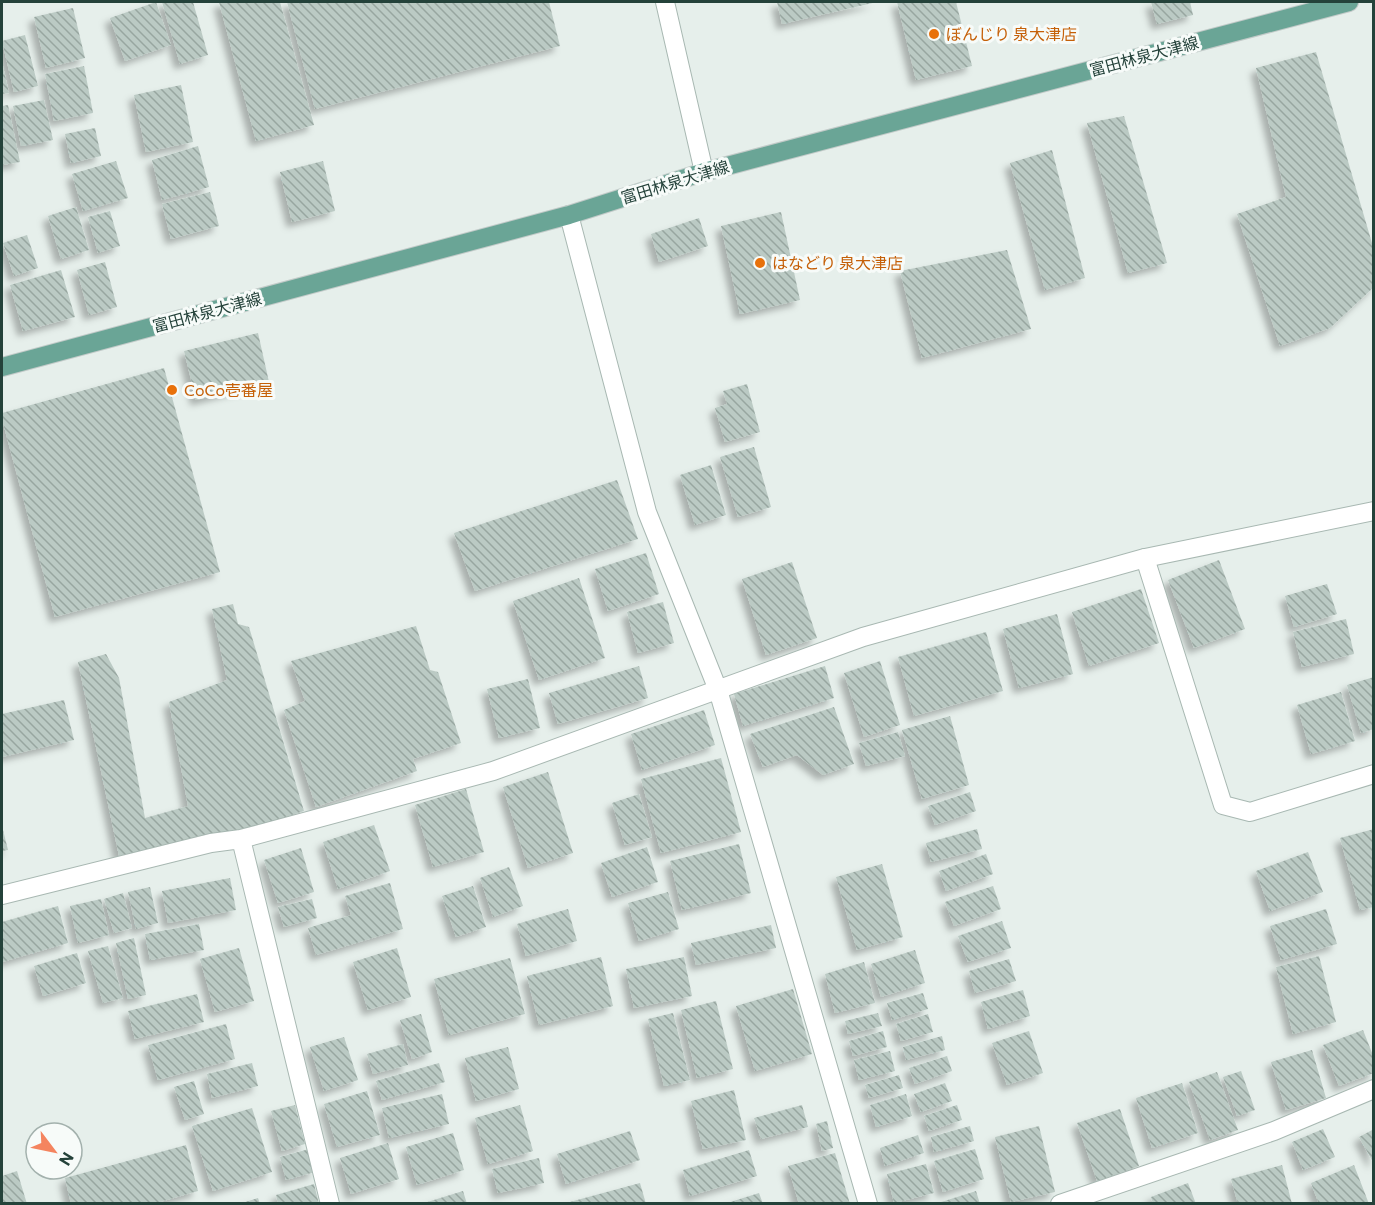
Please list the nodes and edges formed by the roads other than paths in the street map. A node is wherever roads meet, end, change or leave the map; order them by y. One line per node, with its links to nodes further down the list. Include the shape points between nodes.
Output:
1 (665, 2): 3 (street)
2 (1349, 2): 3 (main road, 富田林泉大津線)
3 (704, 172): 4 (main road, 富田林泉大津線)
4 (569, 215): 5 (main road, 富田林泉大津線); 8 (street, via 647,512)
5 (2, 367)
6 (1374, 511): 7 (street)
7 (1145, 558): 8 (street, via 863,637); 9 (street, via 1223,805 1250,812)
8 (718, 690): 10 (street, via 493,771); 14 (street)
9 (1374, 774)
10 (241, 839): 11 (street); 13 (street)
11 (2, 895)
12 (1374, 1089): 15 (street, via 1274,1131)
13 (330, 1203)
14 (868, 1203)
15 (1060, 1203)

